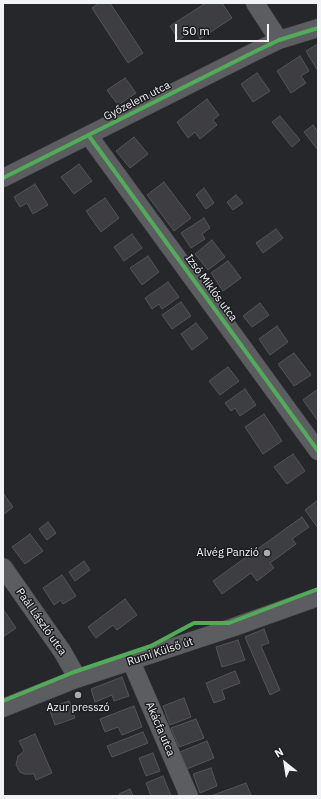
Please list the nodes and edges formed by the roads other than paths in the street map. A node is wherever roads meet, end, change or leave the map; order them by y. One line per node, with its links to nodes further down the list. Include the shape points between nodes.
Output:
1 (255, 3): 3 (street)
2 (318, 28): 3 (street, Győzelem utca)
3 (279, 40): 4 (street, Győzelem utca)
4 (89, 136): 5 (street, Győzelem utca); 6 (street, Izsó Miklós utca)
5 (3, 178)
6 (318, 451)
7 (3, 568): 10 (street, Paál László utca, via 62,651)
8 (318, 597): 9 (street, Rumi Külső út)
9 (131, 661): 10 (street, Rumi Külső út); 12 (street, Akácfa utca)
10 (76, 679): 11 (street, Rumi Külső út)
11 (3, 708)
12 (189, 796)

